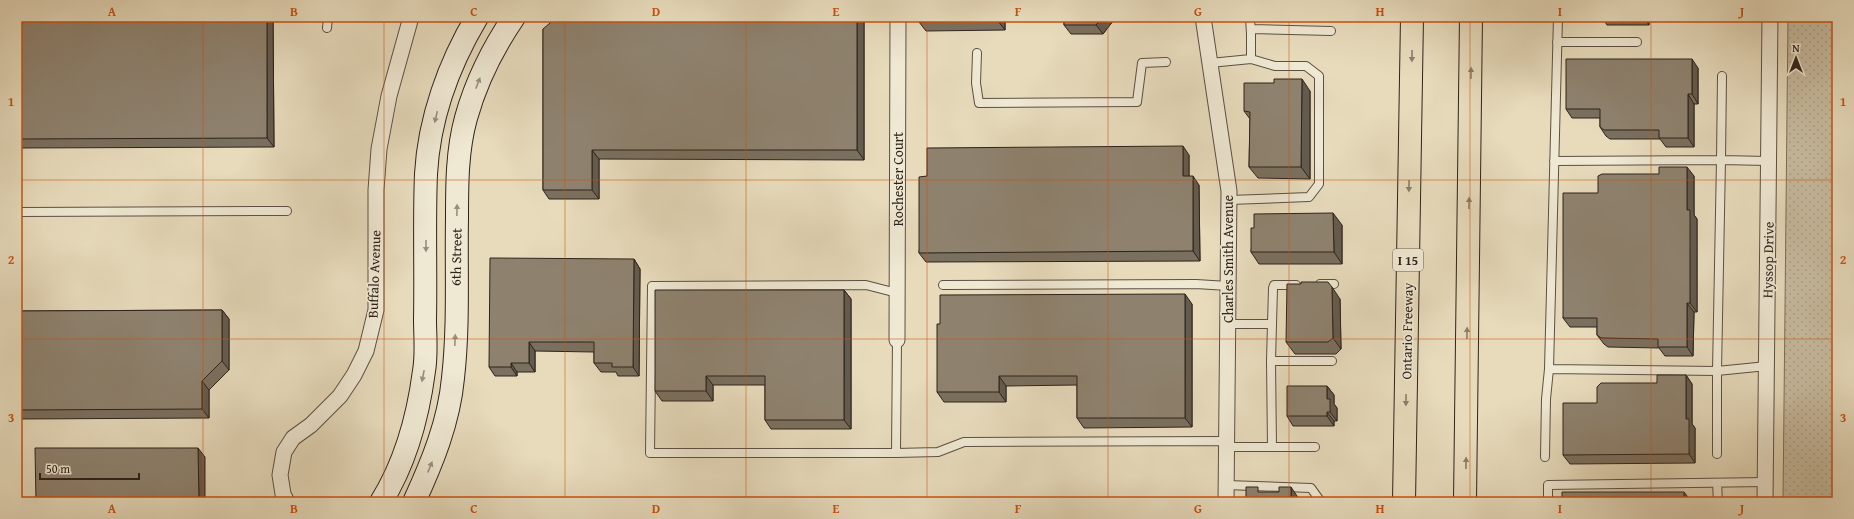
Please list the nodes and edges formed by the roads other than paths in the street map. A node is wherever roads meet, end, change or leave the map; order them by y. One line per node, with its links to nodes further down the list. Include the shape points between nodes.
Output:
1 (328, 17): 12 (lane)
2 (411, 17): 49 (street, Buffalo Avenue, via 389,96 379,149 376,190 376,310 366,351 340,396 311,425 293,438 284,452 280,475)
3 (477, 17): 50 (main road, one-way to 50, via 450,68 431,136 426,174 425,370 413,430 398,471)
4 (514, 17): 51 (main road, 6th Street, one-way to 4, via 431,465 448,413 453,379 457,190 466,119 480,77)
5 (898, 17): 31 (street, Rochester Court)
6 (1202, 17): 20 (street, Charles Smith Avenue)
7 (1250, 17): 13 (lane)
8 (1412, 17): 54 (highway, Ontario Freeway / I 15, one-way to 54)
9 (1471, 17): 55 (highway, one-way to 9)
10 (1558, 17): 15 (lane)
11 (1770, 17): 24 (street, Hyssop Drive)
12 (328, 28)
13 (1251, 29): 14 (lane); 18 (lane)
14 (1331, 31)
15 (1557, 42): 16 (lane); 23 (lane)
16 (1637, 42)
17 (977, 53): 19 (lane, via 976,83 979,103 1136,102 1142,63)
18 (1251, 59): 20 (lane); 25 (lane, via 1275,66 1306,66 1319,76 1319,184 1309,197)
19 (1166, 62)
20 (1210, 63): 25 (street, Charles Smith Avenue)
21 (1722, 76): 22 (lane)
22 (1721, 160): 23 (lane); 24 (lane); 39 (lane)
23 (1554, 161): 38 (lane)
24 (1768, 161): 37 (street, Hyssop Drive)
25 (1229, 200): 30 (street, Charles Smith Avenue)
26 (286, 211): 27 (lane)
27 (17, 212)
28 (1334, 284): 33 (lane, via 1274,285)
29 (943, 285): 30 (lane)
30 (1228, 286): 32 (street, Charles Smith Avenue)
31 (897, 293): 34 (street, Rochester Court); 43 (lane, via 866,285 652,286 650,453)
32 (1228, 324): 33 (lane); 40 (street, Charles Smith Avenue)
33 (1272, 324): 35 (lane)
34 (897, 340): 43 (lane)
35 (1271, 361): 36 (lane); 41 (lane)
36 (1332, 361)
37 (1767, 366): 39 (lane); 46 (street, Hyssop Drive)
38 (1549, 369): 39 (lane); 45 (lane)
39 (1717, 371): 44 (lane)
40 (1227, 444): 41 (lane); 43 (lane, via 964,442 938,452); 48 (street, Charles Smith Avenue)
41 (1272, 447): 42 (lane)
42 (1315, 447)
43 (896, 453)
44 (1717, 454)
45 (1545, 457)
46 (1766, 482): 47 (lane); 58 (street, Hyssop Drive)
47 (1718, 483): 56 (lane, via 1548,485); 57 (lane)
48 (1226, 485): 52 (street, Charles Smith Avenue); 53 (lane, via 1311,488)
49 (287, 502)
50 (381, 502)
51 (414, 502)
52 (1226, 502)
53 (1321, 502)
54 (1404, 502)
55 (1465, 502)
56 (1548, 502)
57 (1718, 502)
58 (1765, 502)

